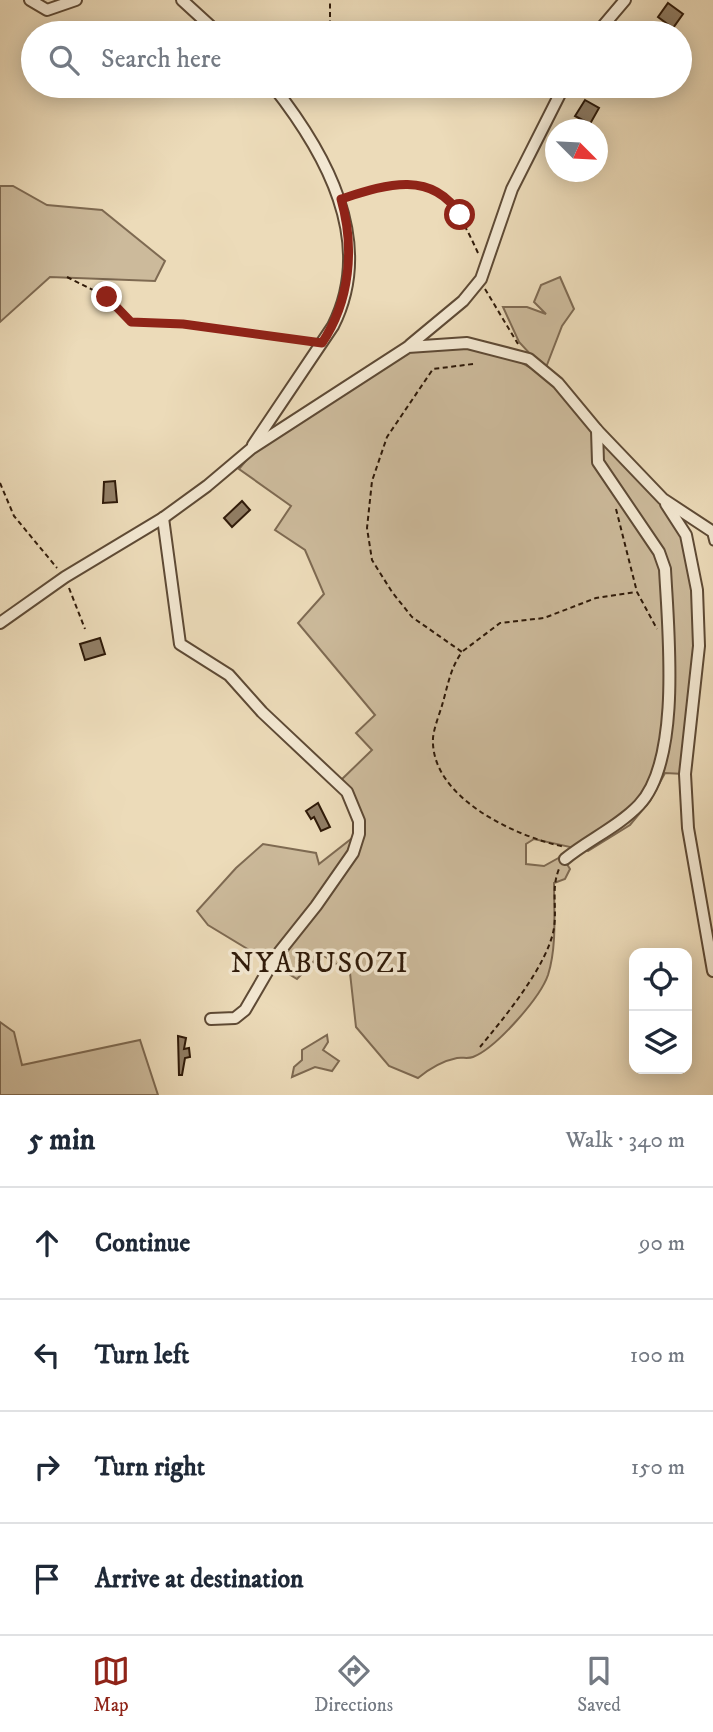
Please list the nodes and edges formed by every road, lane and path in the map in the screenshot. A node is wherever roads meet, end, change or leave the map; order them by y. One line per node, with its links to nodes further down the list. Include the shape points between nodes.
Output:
1 (30, 0): 2 (street, via 47,10)
2 (76, 0)
3 (182, 0): 6 (street)
4 (330, 0): 7 (path)
5 (625, 0): 8 (street)
6 (205, 21)
7 (330, 21)
8 (607, 21)
9 (282, 98): 11 (street, via 305,127)
10 (558, 98): 12 (street, via 512,189)
11 (341, 199): 12 (path, via 386,184 435,191 455,207); 15 (street, via 346,285 342,309)
12 (485, 268): 16 (street, via 475,289)
13 (67, 277): 15 (path, via 111,299 131,322 183,324)
14 (484, 286): 17 (path)
15 (322, 343): 20 (street)
16 (408, 347): 17 (street, via 467,343); 20 (street)
17 (529, 359): 19 (street, via 558,383)
18 (473, 364): 31 (path, via 433,369 414,392 387,437 372,481 367,528 372,560 392,592 412,617)
19 (597, 430): 22 (street); 30 (street, via 598,462 659,552 665,569)
20 (252, 448): 24 (street)
21 (0, 482): 26 (path, via 14,516)
22 (663, 499): 25 (street); 34 (street, via 686,535 697,590 699,646 685,774 688,828)
23 (616, 509): 27 (path)
24 (163, 518): 26 (street); 35 (street, via 180,644 234,680 348,793 359,821 353,853 276,955 245,1010 235,1018)
25 (712, 534)
26 (65, 577): 28 (street); 29 (path)
27 (637, 592): 30 (path); 31 (path, via 596,598 544,618 500,623)
28 (0, 623)
29 (85, 629)
30 (669, 647): 32 (street, via 665,740 649,789 638,806)
31 (462, 652): 32 (path, via 454,663 433,738 437,761 449,782 469,804 513,832)
32 (576, 850): 33 (street)
33 (565, 859): 36 (path, via 554,880 554,929 540,964)
34 (713, 971)
35 (211, 1019)
36 (480, 1047)

